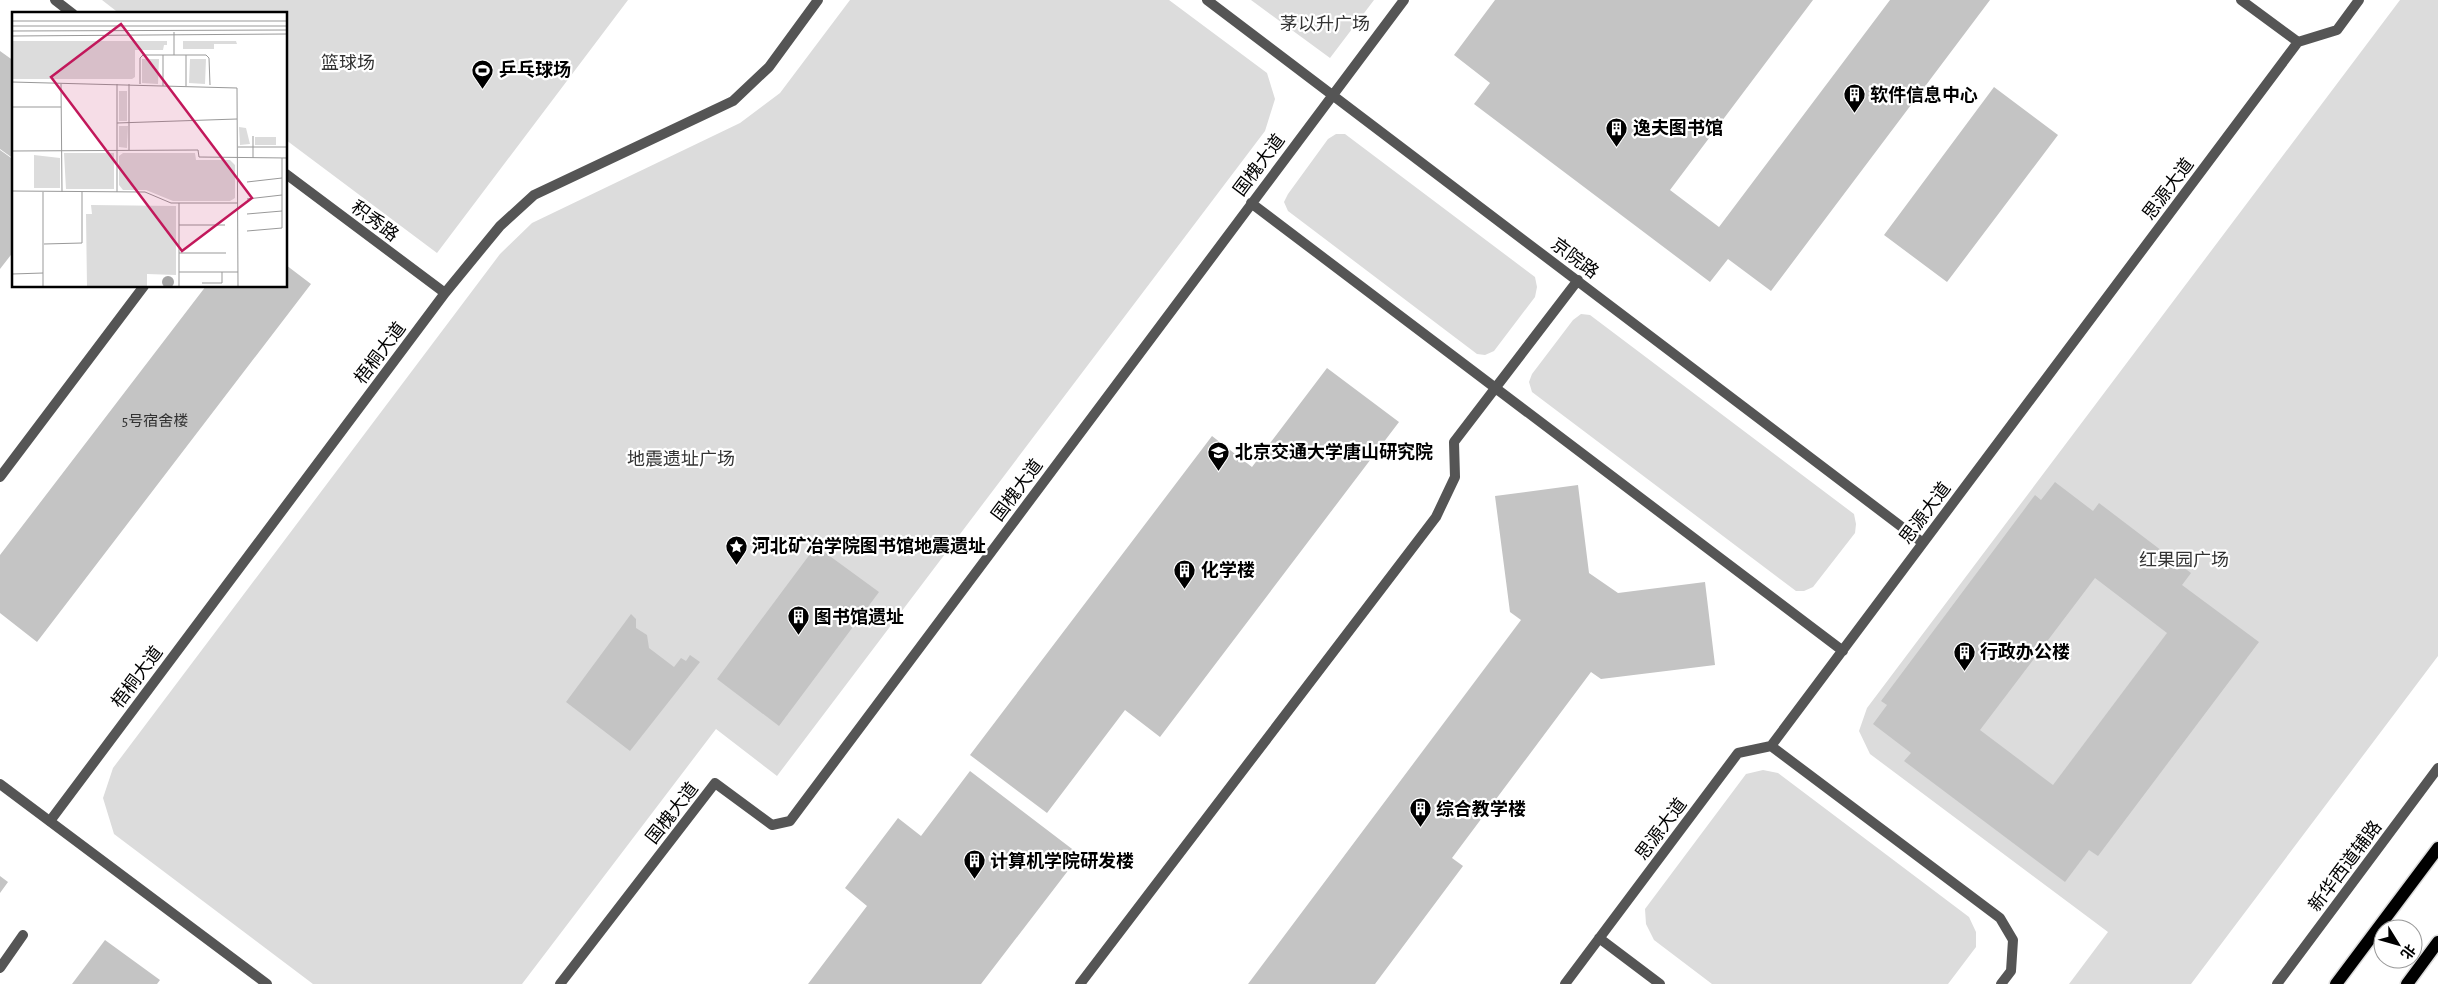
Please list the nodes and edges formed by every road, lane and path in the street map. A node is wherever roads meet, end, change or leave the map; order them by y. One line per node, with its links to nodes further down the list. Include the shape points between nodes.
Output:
1 (55, 0): 7 (street)
2 (818, 0): 14 (street, 梧桐大道, via 769,67 733,100 534,195 500,226)
3 (1207, 0): 9 (street, 京院路)
4 (1404, 0): 9 (street, 国槐大道)
5 (2241, 0): 8 (street)
6 (2359, 0): 8 (street, via 2337,30)
7 (70, 12)
8 (2298, 42): 17 (street, 思源大道)
9 (1333, 95): 11 (street, 国槐大道); 12 (street, 京院路)
10 (288, 175): 14 (street, 积秀路)
11 (1251, 203): 15 (street); 29 (street, 国槐大道, via 790,821 772,825 715,784)
12 (1578, 280): 15 (street); 17 (street, 京院路)
13 (142, 288): 16 (street)
14 (445, 293): 22 (street, 梧桐大道)
15 (1497, 387): 18 (street); 30 (street, via 1454,442 1455,477 1436,517)
16 (0, 476)
17 (1923, 543): 18 (street, 思源大道)
18 (1843, 651): 19 (street, 思源大道)
19 (1771, 746): 25 (street, 思源大道, via 1738,753); 33 (street, via 2000,918 2013,940 2011,971)
20 (2438, 768): 34 (street, 新华西道辅路)
21 (0, 784): 22 (street)
22 (50, 821): 28 (street)
23 (2438, 848): 35 (main road)
24 (23, 935): 27 (street)
25 (1599, 938): 31 (street, 思源大道); 32 (street)
26 (2438, 942): 36 (main road)
27 (0, 968)
28 (267, 984)
29 (560, 984)
30 (1080, 984)
31 (1565, 984)
32 (1660, 984)
33 (2001, 984)
34 (2277, 984)
35 (2336, 984)
36 (2407, 984)

